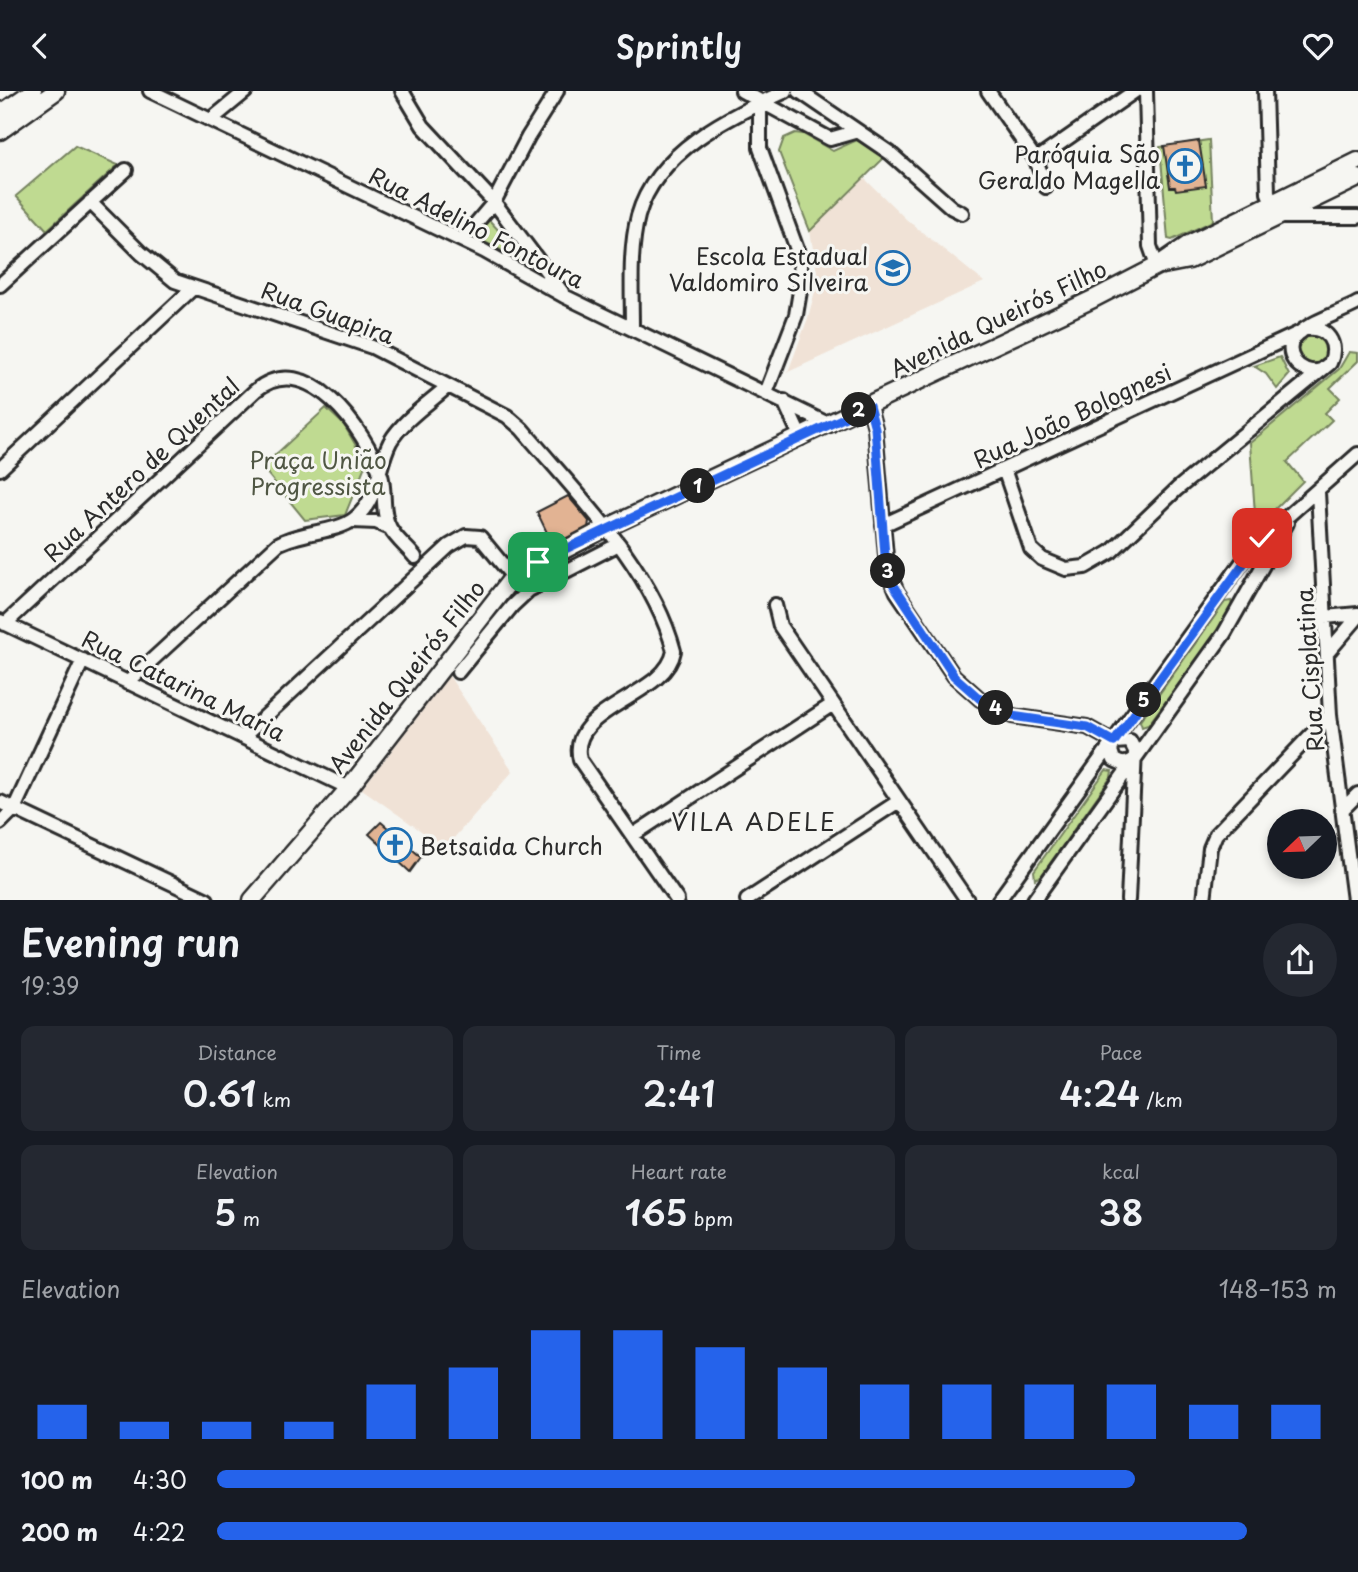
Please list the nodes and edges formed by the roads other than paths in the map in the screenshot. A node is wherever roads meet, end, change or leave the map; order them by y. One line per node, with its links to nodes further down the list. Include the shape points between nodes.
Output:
1 (33, 91): 15 (main road)
2 (56, 91): 17 (main road)
3 (150, 91): 16 (street, Rua Adelino Fontoura)
4 (246, 91): 16 (street)
5 (402, 91): 26 (street, via 423,127)
6 (557, 91): 26 (street)
7 (742, 91): 14 (street)
8 (786, 91): 14 (street)
9 (799, 91): 18 (street)
10 (988, 91): 19 (street)
11 (1135, 91): 19 (street)
12 (1146, 91): 32 (street, via 1150,247)
13 (1267, 93): 27 (street)
14 (760, 103): 18 (street, via 830,139); 38 (street, via 709,130 663,171 647,194 638,215 633,249); 47 (street, via 760,148 798,252 802,279 792,326)
15 (0, 114)
16 (212, 119): 31 (street, Rua Adelino Fontoura)
17 (0, 131)
18 (858, 131): 28 (street)
19 (1036, 160): 23 (street)
20 (1358, 161): 24 (main road, Avenida Queirós Filho)
21 (126, 170): 25 (street)
22 (1358, 178): 24 (main road, Avenida Queirós Filho)
23 (1046, 187)
24 (1313, 191): 27 (main road, Avenida Queirós Filho); 29 (street)
25 (90, 202): 33 (street); 34 (street, Rua Guapira, via 159,269)
26 (494, 202): 31 (street); 35 (street)
27 (1274, 210): 29 (street); 32 (main road, Avenida Queirós Filho, via 1189,260)
28 (962, 213)
29 (1329, 217): 30 (street)
30 (1358, 217)
31 (462, 240): 35 (street, Rua Adelino Fontoura)
32 (1157, 266): 49 (main road, Avenida Queirós Filho)
33 (0, 285)
34 (193, 288): 45 (street, Rua Guapira, via 372,347); 53 (street)
35 (564, 296): 38 (street, Rua Adelino Fontoura)
36 (1358, 303): 37 (street, Rua João Bolognesi)
37 (1336, 314): 39 (street, Rua João Bolognesi); 40 (street)
38 (632, 328): 47 (street, Rua Adelino Fontoura)
39 (1304, 330): 40 (street, via 1322,331); 41 (street, Rua João Bolognesi); 42 (street)
40 (1330, 338): 44 (street, via 1332,358)
41 (1277, 342): 42 (street); 54 (street, Rua João Bolognesi)
42 (1291, 350): 43 (street)
43 (1298, 366): 44 (street); 46 (street)
44 (1322, 369): 46 (street)
45 (448, 386): 55 (street, via 391,440); 61 (street, Rua Guapira, via 514,421)
46 (1295, 389): 54 (street, via 1111,552 1085,567 1066,569 1031,549)
47 (766, 393): 48 (street, Rua Adelino Fontoura)
48 (784, 401): 50 (street, Rua Adelino Fontoura); 51 (street)
49 (869, 406): 50 (main road, Avenida Queirós Filho); 59 (street)
50 (830, 425): 51 (main road, Avenida Queirós Filho)
51 (801, 438): 61 (main road, Avenida Queirós Filho)
52 (1358, 454): 56 (street)
53 (0, 469)
54 (1004, 469): 59 (street, Rua João Bolognesi)
55 (381, 476): 58 (street); 60 (street); 68 (street, Rua Antero de Quental, via 341,406 299,380 278,377 255,391)
56 (1318, 492): 57 (street); 67 (street, Rua Cisplatina)
57 (1292, 514): 76 (street, via 1253,547); 77 (street, via 1224,634)
58 (353, 521): 60 (street); 72 (street, via 278,544)
59 (883, 525): 76 (street, via 891,581 962,684 1012,716 1087,727)
60 (390, 528): 63 (street)
61 (607, 529): 62 (street, Rua Guapira); 64 (main road, Avenida Queirós Filho)
62 (619, 544): 71 (street, Avenida Queirós Filho, via 529,590); 85 (street, Rua Guapira, via 638,571 672,643 673,658 663,672 588,726 580,736 578,751)
63 (415, 557)
64 (513, 577): 75 (street, via 480,537 459,539); 78 (main road, Avenida Queirós Filho)
65 (775, 605): 73 (street, via 780,626)
66 (1358, 616): 67 (street); 69 (street)
67 (1325, 617): 69 (street, Rua Cisplatina)
68 (2, 623): 70 (street, Rua Catarina Maria)
69 (1328, 652): 74 (street, Rua Cisplatina)
70 (83, 660): 72 (street, Rua Catarina Maria); 82 (street)
71 (458, 672)
72 (127, 683): 75 (street, Rua Catarina Maria)
73 (833, 704): 80 (street); 85 (street)
74 (1330, 715): 83 (street, Rua Cisplatina); 94 (street, via 1216,834)
75 (243, 737): 78 (street, Rua Catarina Maria)
76 (1114, 742): 77 (street, via 1114,760); 91 (street)
77 (1132, 761): 92 (street); 93 (street)
78 (349, 788): 87 (main road, Avenida Queirós Filho)
79 (1358, 794): 83 (street)
80 (899, 801): 89 (street); 90 (street)
81 (0, 802): 82 (street)
82 (14, 809): 84 (street); 86 (street)
83 (1342, 810): 95 (street, Rua Cisplatina)
84 (0, 823)
85 (633, 835): 88 (street)
86 (207, 900)
87 (252, 900)
88 (677, 900)
89 (747, 900)
90 (967, 900)
91 (999, 900)
92 (1034, 900)
93 (1128, 900)
94 (1204, 900)
95 (1354, 900)

